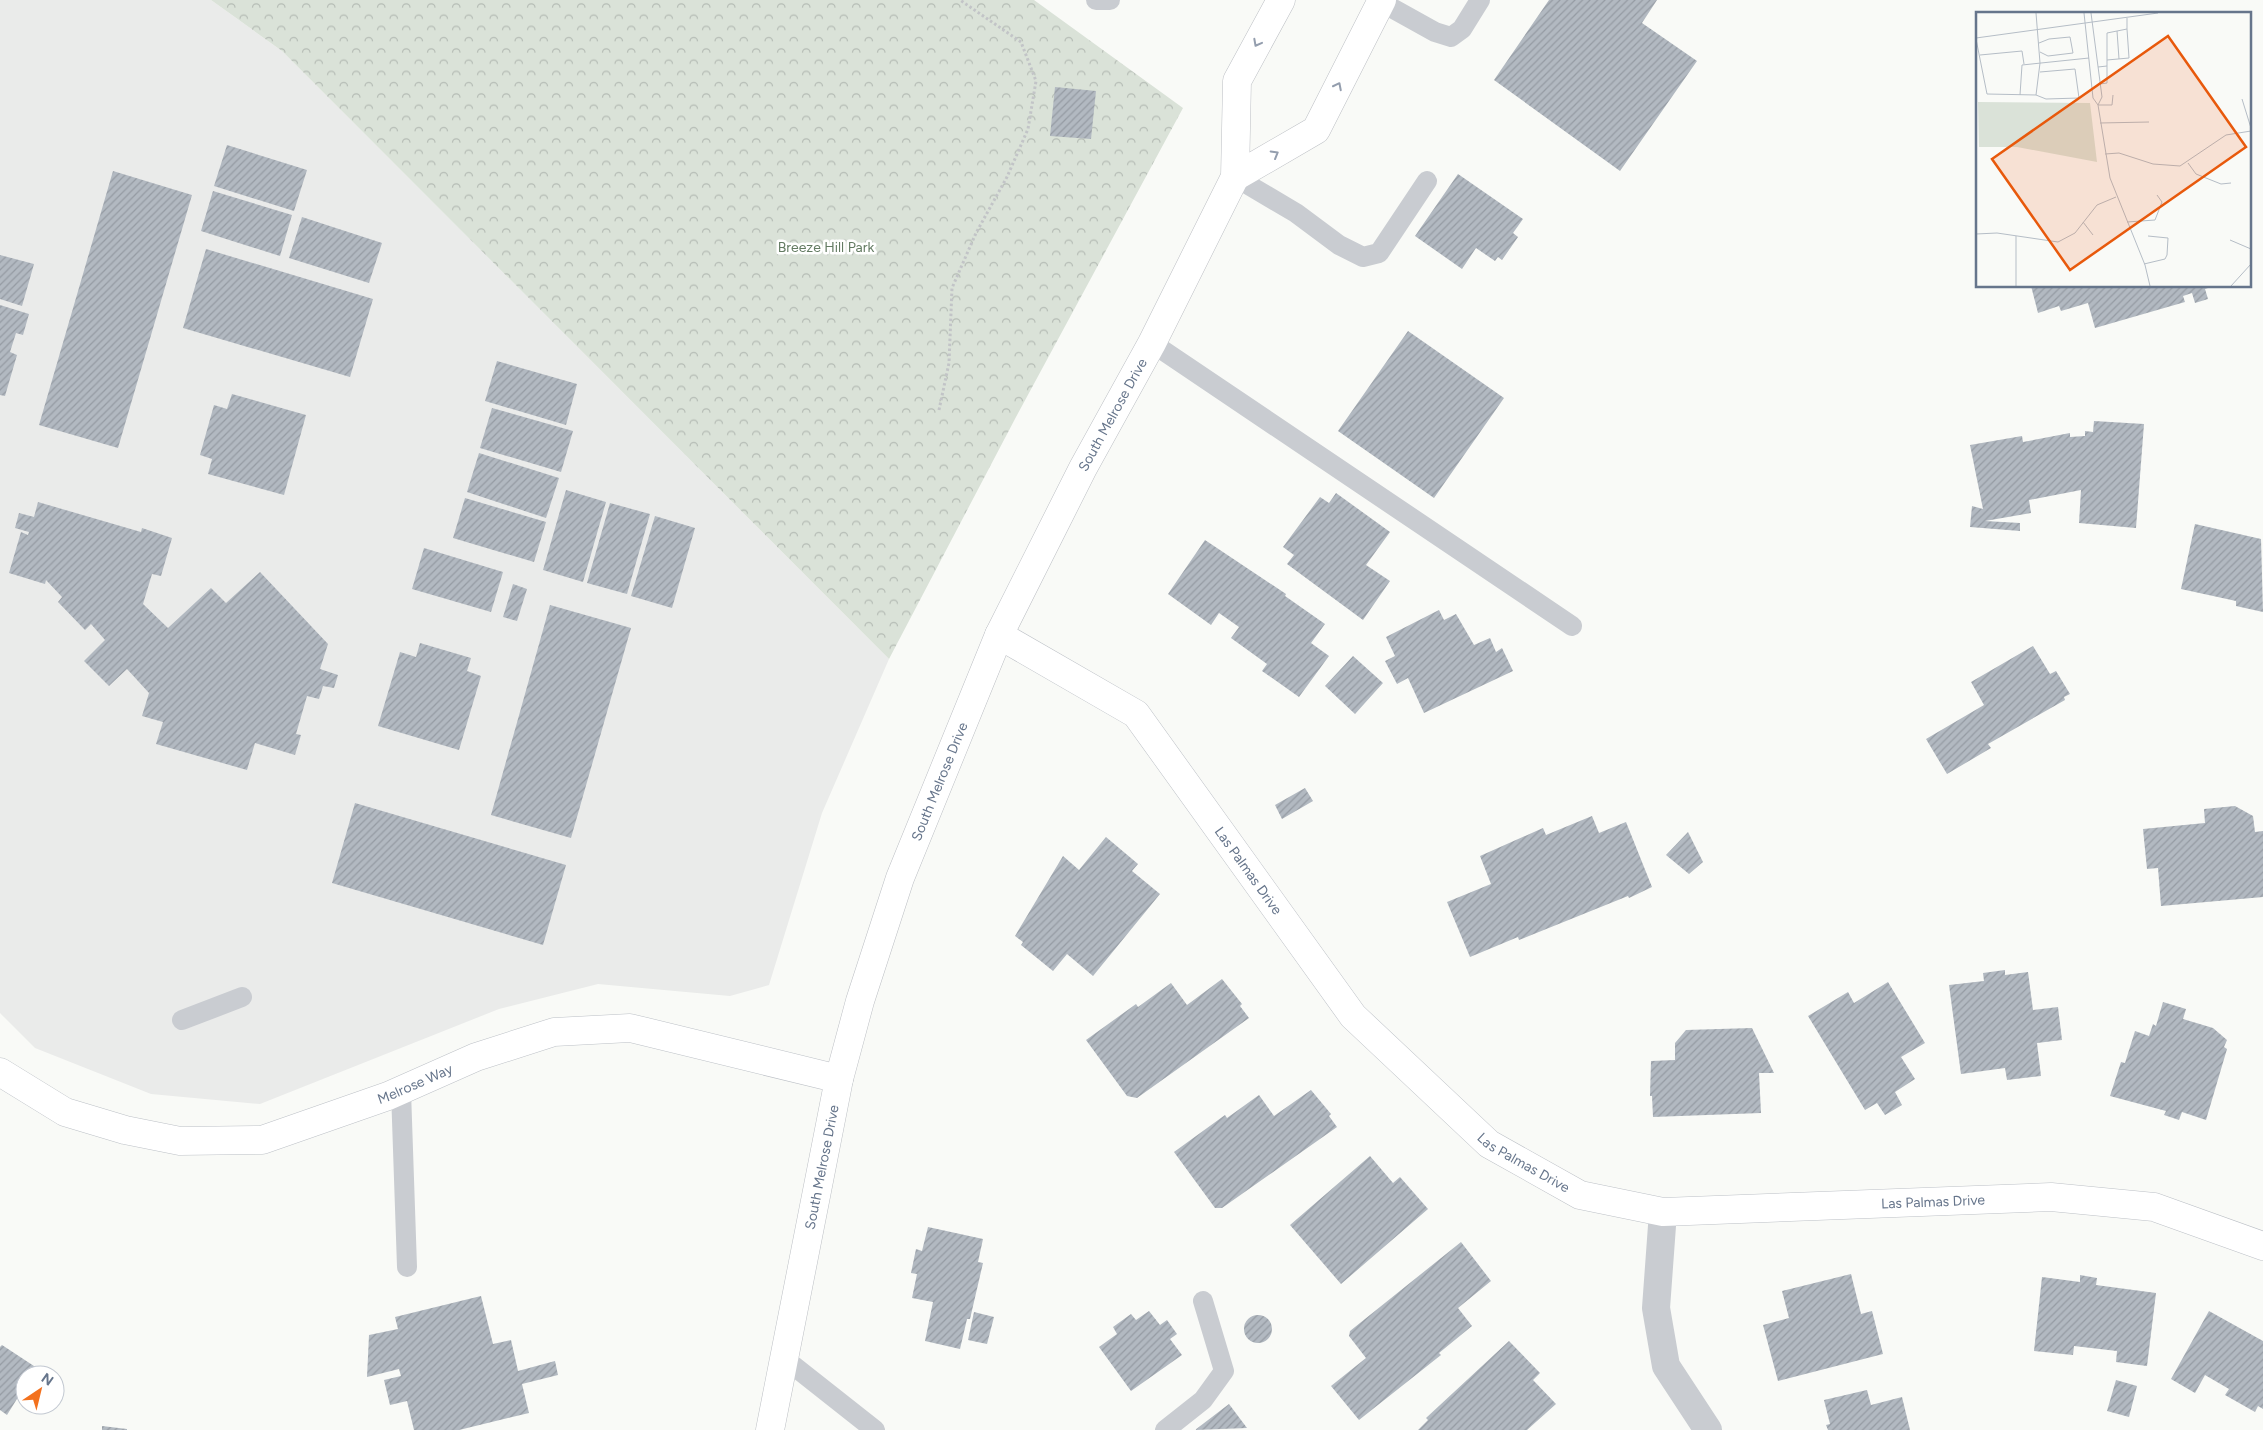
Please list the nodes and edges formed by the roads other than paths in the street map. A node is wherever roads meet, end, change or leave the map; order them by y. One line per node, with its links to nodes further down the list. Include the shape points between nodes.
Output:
1 (1096, 0): 2 (lane)
2 (1110, 0)
3 (1280, 0): 6 (street, South Melrose Drive, one-way to 6, via 1237,81)
4 (1480, 0): 5 (lane, via 1462,29 1451,37 1435,32)
5 (1381, 1): 6 (street, one-way to 5, via 1316,130)
6 (1235, 177): 7 (lane, via 1296,213 1339,245 1363,257 1379,253); 8 (street, South Melrose Drive)
7 (1427, 181)
8 (1152, 343): 9 (lane); 10 (street, South Melrose Drive, via 1079,475)
9 (1572, 626)
10 (999, 635): 14 (street, South Melrose Drive, via 900,878 860,1001); 16 (street, Las Palmas Drive, via 1136,714 1353,1016 1489,1144 1580,1195)
11 (242, 997): 12 (lane)
12 (182, 1020)
13 (0, 1072): 15 (street, Melrose Way, via 65,1112 125,1130 180,1141 262,1140)
14 (839, 1079): 15 (street, Melrose Way, via 630,1028 554,1032 476,1056); 20 (street, South Melrose Drive)
15 (401, 1090): 18 (lane)
16 (1663, 1212): 17 (street, Las Palmas Drive, via 2051,1197 2154,1206); 24 (street, via 1656,1308 1666,1366)
17 (2263, 1246)
18 (407, 1267)
19 (1203, 1301): 23 (lane, via 1224,1371 1203,1400)
20 (785, 1359): 21 (street, South Melrose Drive); 22 (lane)
21 (770, 1430)
22 (875, 1430)
23 (1165, 1430)
24 (1708, 1430)

